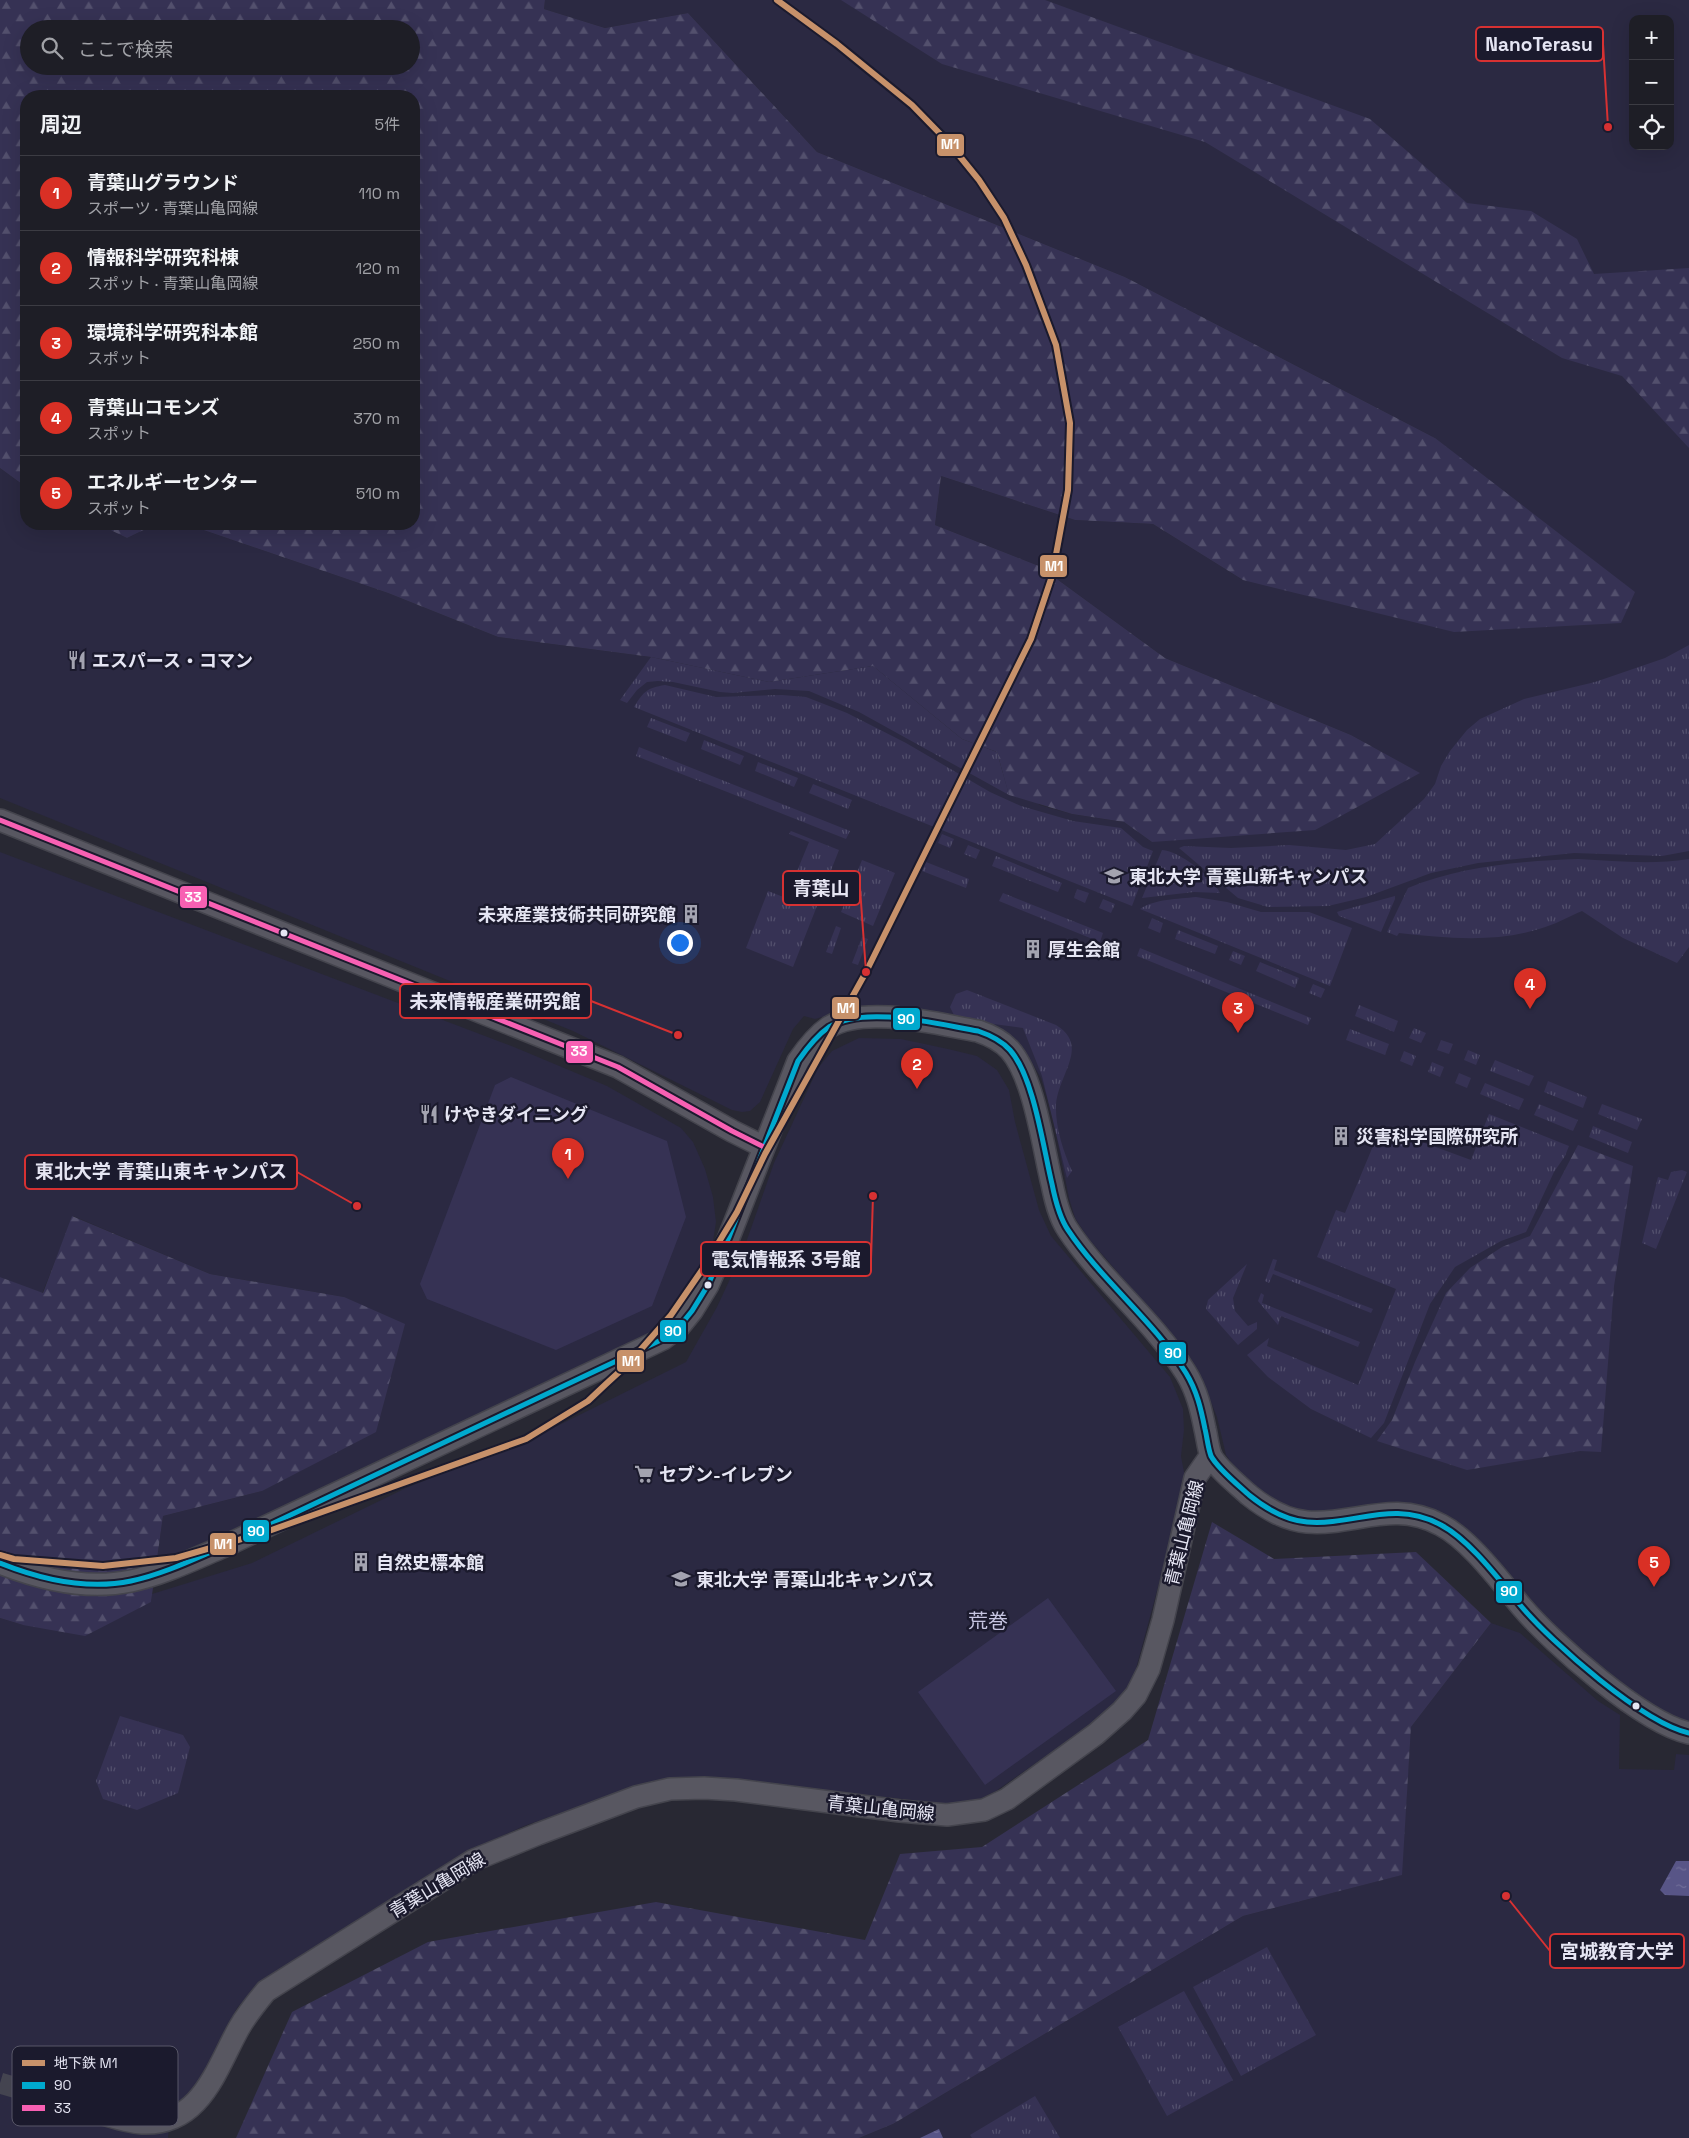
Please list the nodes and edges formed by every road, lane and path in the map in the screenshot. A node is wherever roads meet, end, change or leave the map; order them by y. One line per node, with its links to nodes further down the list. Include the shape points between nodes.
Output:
1 (0, 820): 2 (street, via 618,1067)
2 (764, 1147): 3 (street, via 798,1061 811,1042 843,1020 869,1016 978,1031 1008,1047 1024,1072 1066,1228 1184,1370 1201,1407); 4 (street, via 708,1285 679,1327 663,1339 225,1546 163,1572 130,1581 97,1584 64,1581)
3 (1211, 1456): 5 (street, via 1251,1496 1292,1520 1326,1522 1383,1513 1441,1524 1486,1565 1536,1623 1603,1682 1677,1731); 6 (street, 青葉山亀岡線, via 1195,1478 1163,1620 1136,1695 1096,1734 1007,1799 984,1810 947,1815 736,1790 670,1789 538,1834 474,1860 266,1991 250,2009 204,2095 189,2111)
4 (0, 1563)
5 (1689, 1733)
6 (178, 2116)

